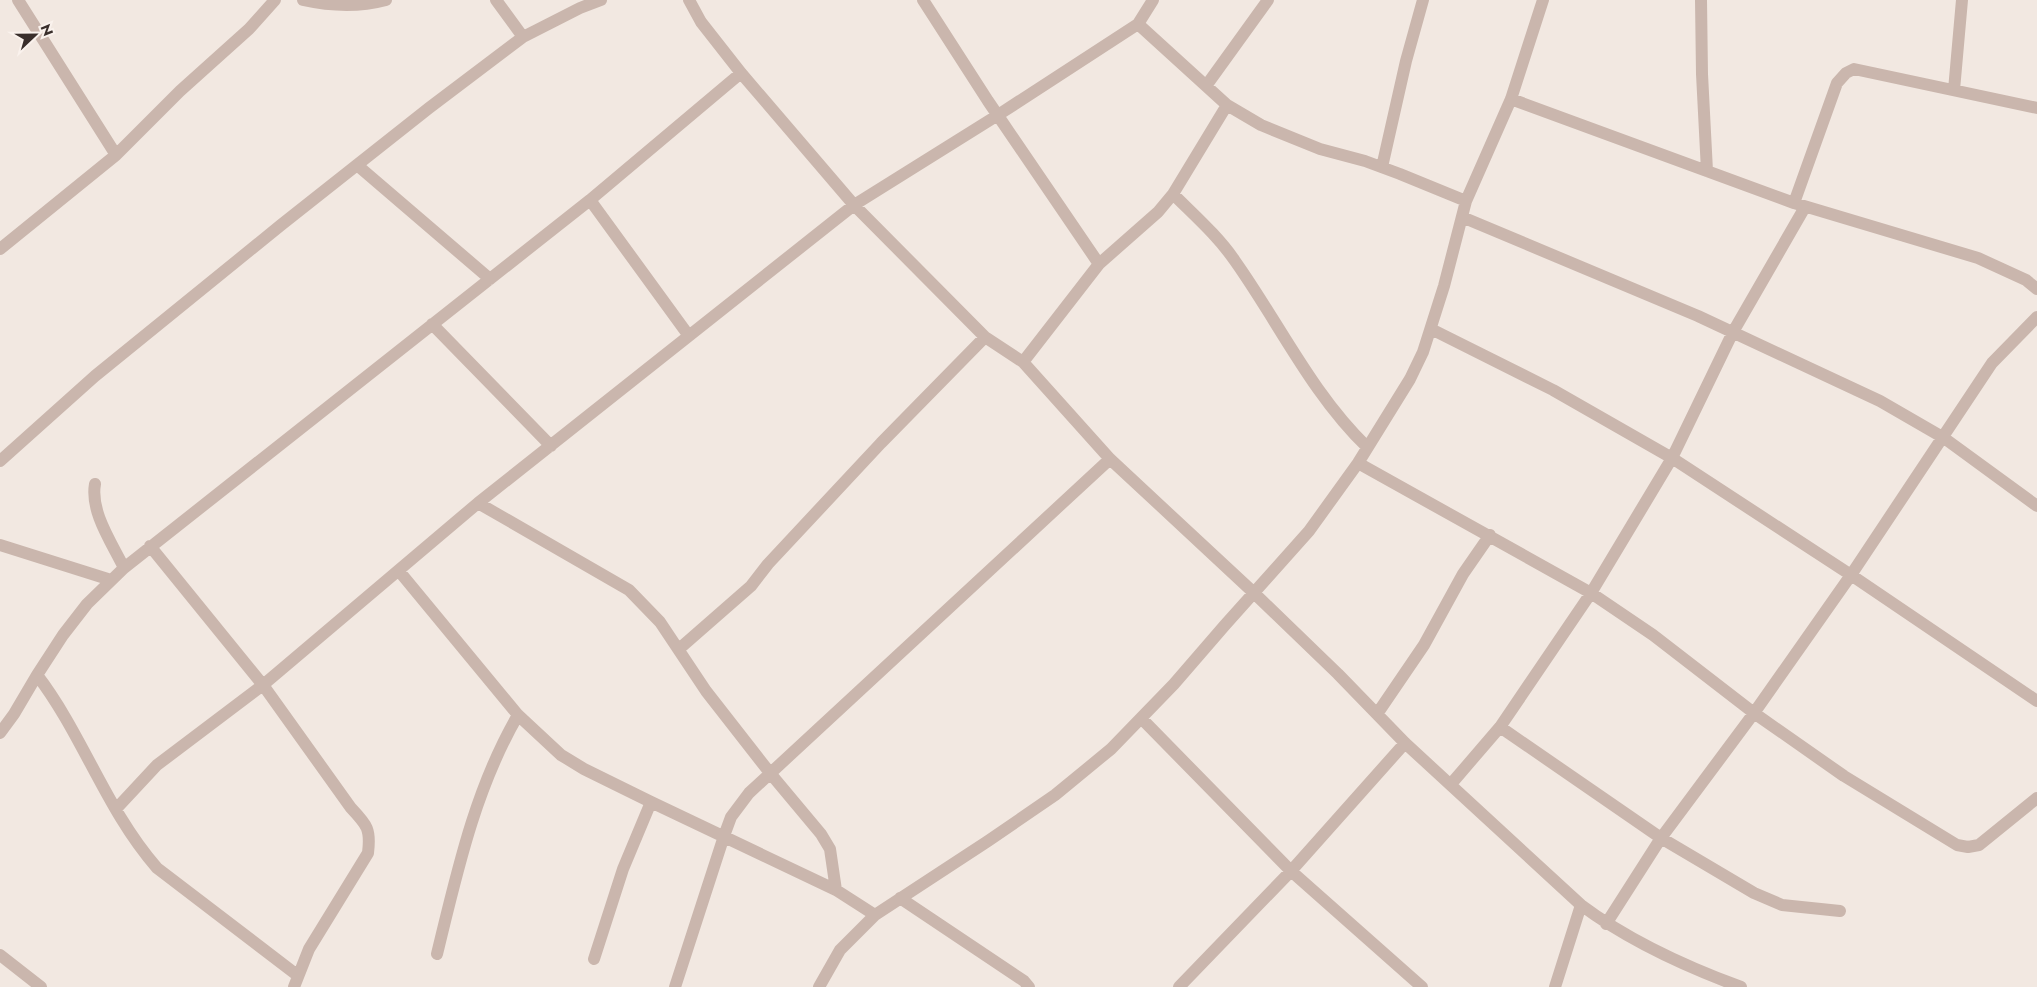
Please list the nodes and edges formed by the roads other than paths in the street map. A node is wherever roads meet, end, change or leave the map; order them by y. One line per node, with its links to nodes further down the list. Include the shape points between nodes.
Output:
1 (18, 0): 24 (street)
2 (275, 0): 24 (street, via 250,30 180,91)
3 (303, 0): 4 (street, via 321,4 369,4)
4 (386, 0)
5 (496, 0): 16 (street)
6 (601, 0): 16 (street)
7 (689, 0): 17 (street, via 701,22)
8 (923, 0): 23 (street)
9 (1153, 0): 15 (street)
10 (1268, 0): 18 (street)
11 (1423, 0): 26 (street)
12 (1543, 0): 20 (street)
13 (1701, 0): 27 (street)
14 (1962, 0): 19 (street)
15 (1138, 24): 18 (street); 23 (street)
16 (523, 37): 25 (street)
17 (741, 73): 29 (street); 31 (street)
18 (1206, 86): 21 (street)
19 (1954, 90): 22 (street); 32 (street, via 1854,69 1846,73 1837,83)
20 (1511, 98): 27 (street); 30 (street)
21 (1227, 105): 26 (street, via 1261,125); 28 (street)
22 (2037, 108)
23 (998, 115): 31 (street); 35 (street)
24 (116, 155): 34 (street)
25 (357, 165): 36 (street); 50 (street, via 95,376)
26 (1382, 167): 30 (street)
27 (1707, 171): 32 (street)
28 (1173, 194): 35 (street, via 1158,212); 47 (street, via 1235,260 1330,405)
29 (590, 200): 36 (street); 42 (street)
30 (1466, 201): 33 (street)
31 (854, 205): 42 (street); 43 (street)
32 (1799, 205): 37 (street, via 1978,258 2026,280); 41 (street)
33 (1462, 217): 40 (street); 41 (street)
34 (0, 248)
35 (1099, 264): 44 (street)
36 (490, 279): 39 (street)
37 (2037, 289)
38 (2037, 317): 45 (street, via 1992,364)
39 (432, 324): 46 (street); 57 (street)
40 (1431, 329): 47 (street, via 1424,352); 48 (street, via 1553,390)
41 (1733, 332): 45 (street, via 1880,400); 48 (street)
42 (689, 336): 46 (street)
43 (985, 337): 44 (street); 64 (street, via 881,443 751,586)
44 (1023, 362): 49 (street)
45 (1944, 438): 54 (street); 60 (street)
46 (551, 446): 53 (street)
47 (1367, 447): 51 (street)
48 (1672, 458): 60 (street); 63 (street)
49 (1110, 459): 62 (street); 75 (street)
50 (0, 461)
51 (1358, 463): 55 (street); 62 (street, via 1309,531)
52 (95, 484): 58 (street, via 95,504)
53 (478, 503): 59 (street); 64 (street, via 629,590 660,622)
54 (2037, 506)
55 (1490, 535): 63 (street); 69 (street, via 1463,574 1424,645)
56 (0, 545): 61 (street)
57 (150, 546): 58 (street); 66 (street)
58 (124, 568): 61 (street)
59 (399, 571): 66 (street); 70 (street)
60 (1851, 576): 67 (street); 68 (street)
61 (111, 580): 65 (street, via 87,604)
62 (1253, 592): 69 (street); 71 (street)
63 (1591, 593): 68 (street, via 1654,635); 72 (street)
64 (679, 649): 75 (street, via 706,691)
65 (37, 675): 73 (street); 79 (street, via 78,739)
66 (263, 685): 79 (street, via 157,765); 92 (street, via 363,821 370,836 368,854 309,949)
67 (2037, 701)
68 (1754, 713): 77 (street, via 1844,776 1957,845 1979,845); 81 (street)
69 (1377, 714): 74 (street)
70 (518, 715): 78 (street, via 561,755); 89 (street, via 483,786)
71 (1142, 718): 82 (street); 84 (street, via 1055,795)
72 (1500, 727): 76 (street); 81 (street)
73 (0, 733)
74 (1405, 743): 76 (street); 82 (street)
75 (770, 773): 80 (street, via 732,817); 83 (street, via 830,849)
76 (1451, 784): 85 (street)
77 (2037, 798)
78 (650, 802): 80 (street); 91 (street, via 623,869)
79 (116, 809): 92 (street, via 156,868)
80 (724, 836): 83 (street); 94 (street)
81 (1661, 838): 86 (street, via 1754,893 1782,905); 88 (street)
82 (1291, 872): 97 (street); 98 (street)
83 (836, 890): 87 (street)
84 (900, 898): 87 (street); 96 (street)
85 (1581, 905): 88 (street); 99 (street)
86 (1840, 911)
87 (875, 915): 95 (street, via 840,950)
88 (1606, 924): 100 (street, via 1702,973)
89 (436, 954)
90 (0, 955): 93 (street)
91 (594, 959)
92 (296, 981)
93 (41, 987)
94 (675, 987)
95 (819, 987)
96 (1029, 987)
97 (1179, 987)
98 (1422, 987)
99 (1555, 987)
100 (1741, 987)

